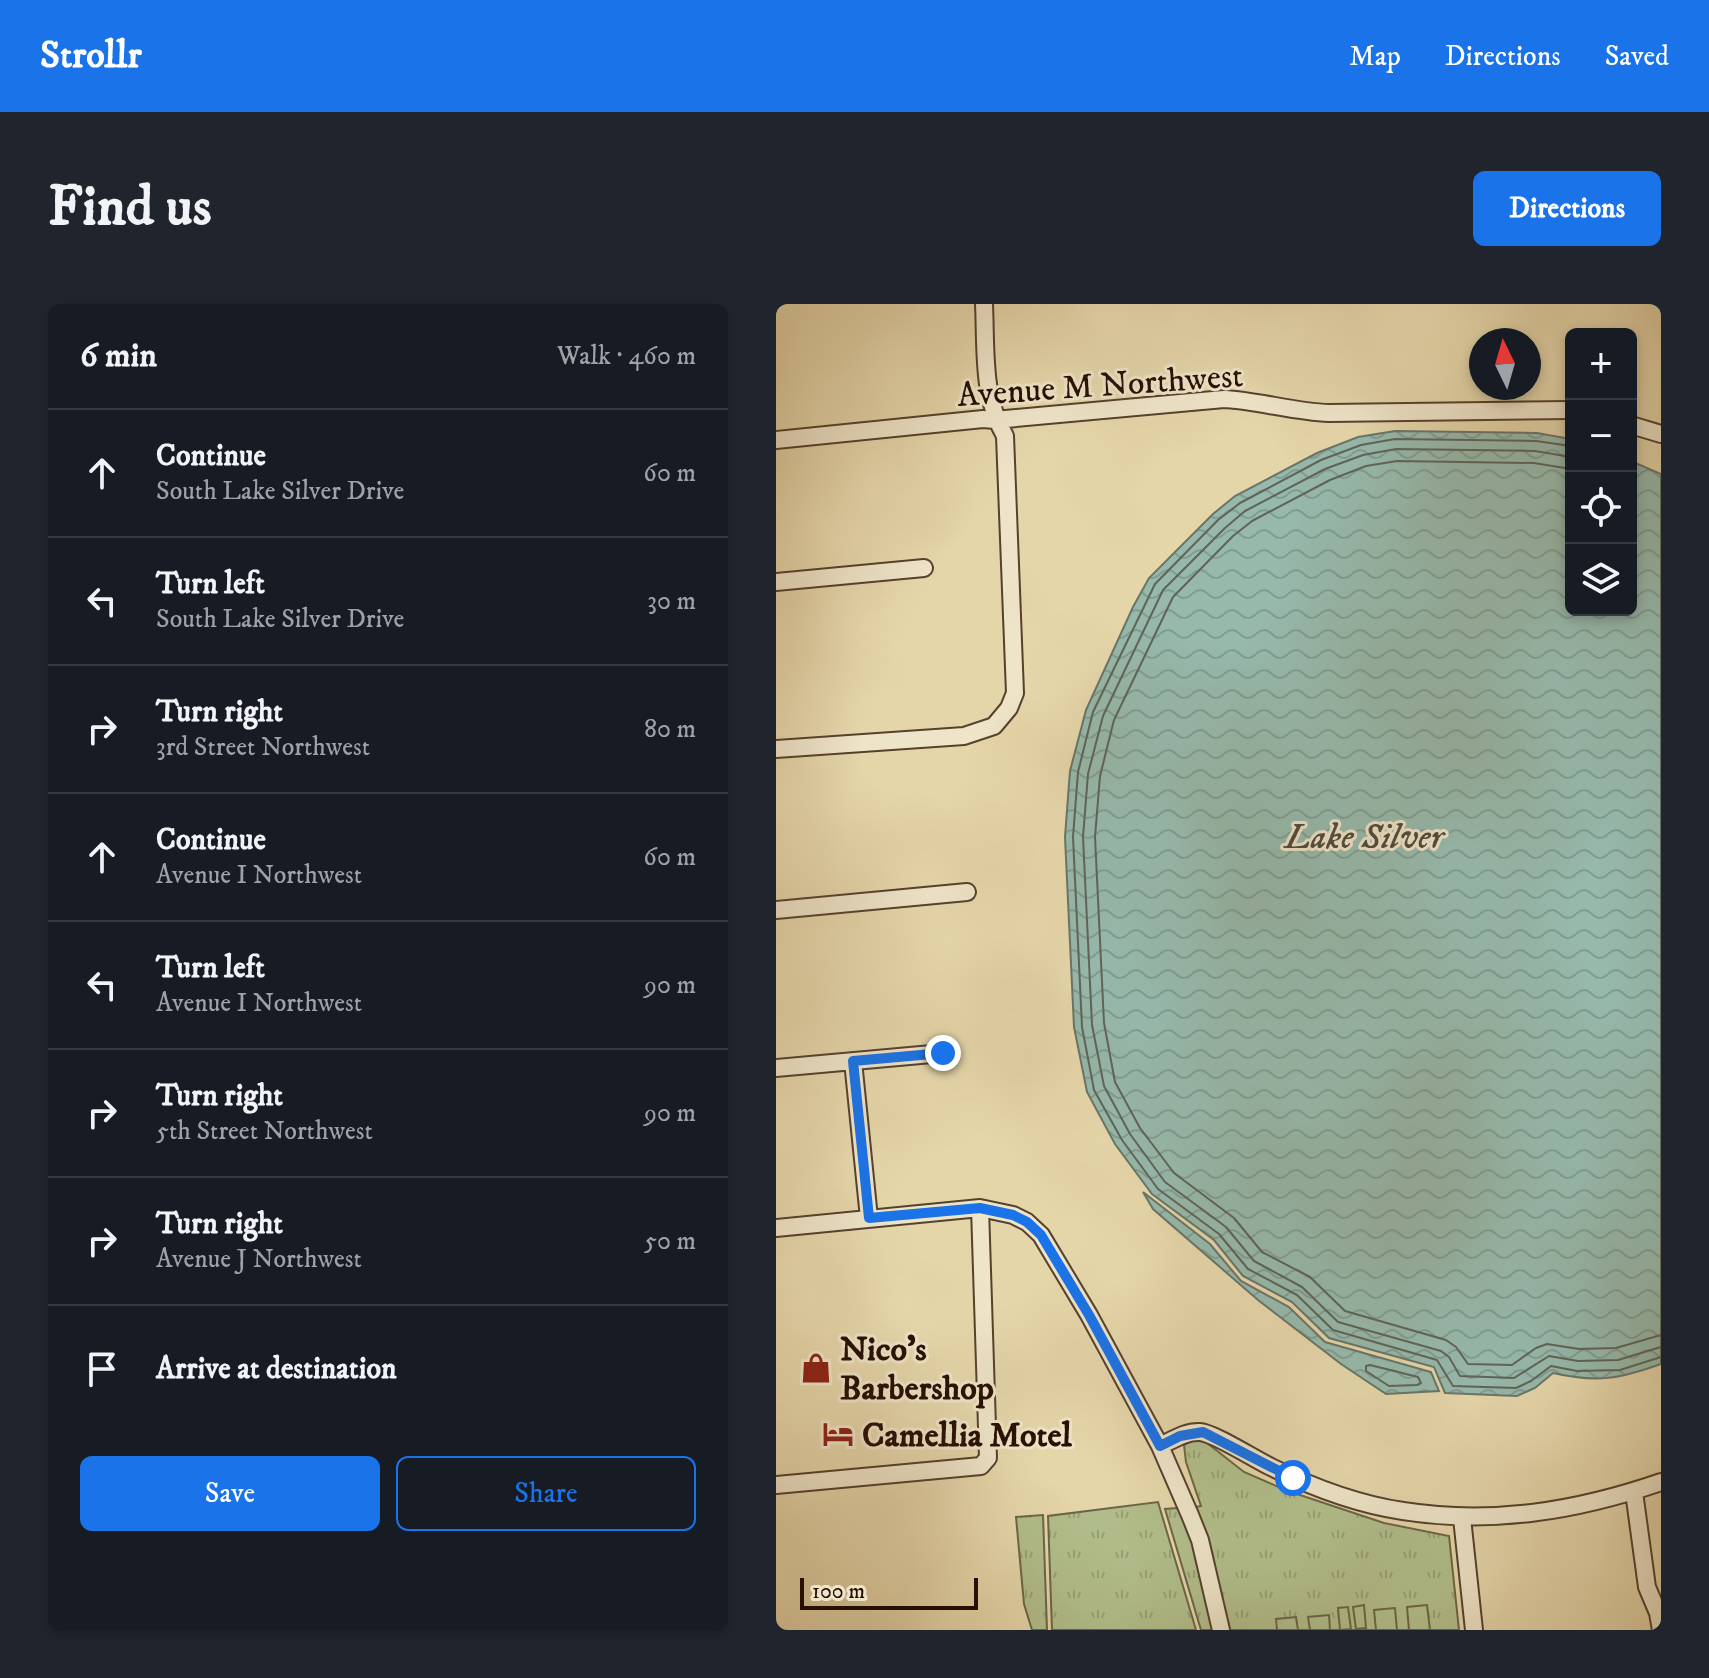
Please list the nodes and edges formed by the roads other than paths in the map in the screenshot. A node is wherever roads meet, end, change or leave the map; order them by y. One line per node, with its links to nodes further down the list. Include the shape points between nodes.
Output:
1 (984, 304): 3 (street, via 989,400)
2 (1565, 410): 3 (street, Avenue M Northwest, via 1329,413 1224,399)
3 (995, 420): 6 (street, Avenue M Northwest); 9 (street, via 1005,436 1015,693 1009,708 994,726 964,736)
4 (1637, 427): 5 (street)
5 (1661, 434)
6 (776, 440)
7 (924, 568): 8 (street)
8 (776, 582)
9 (776, 749)
10 (967, 892): 11 (street)
11 (776, 910)
12 (943, 1053): 13 (street)
13 (853, 1061): 14 (street); 16 (street)
14 (776, 1068)
15 (980, 1208): 16 (street); 18 (street, via 1013,1215 1041,1235); 20 (street, via 985,1461 981,1466)
16 (869, 1218): 17 (street)
17 (776, 1228)
18 (1160, 1446): 22 (street, via 1203,1432 1293,1478 1348,1499); 23 (street, via 1200,1540)
19 (1661, 1482): 21 (street)
20 (776, 1485)
21 (1634, 1492): 22 (street, via 1559,1511); 25 (street, via 1647,1587)
22 (1462, 1518): 24 (street)
23 (1221, 1630)
24 (1474, 1630)
25 (1661, 1630)

